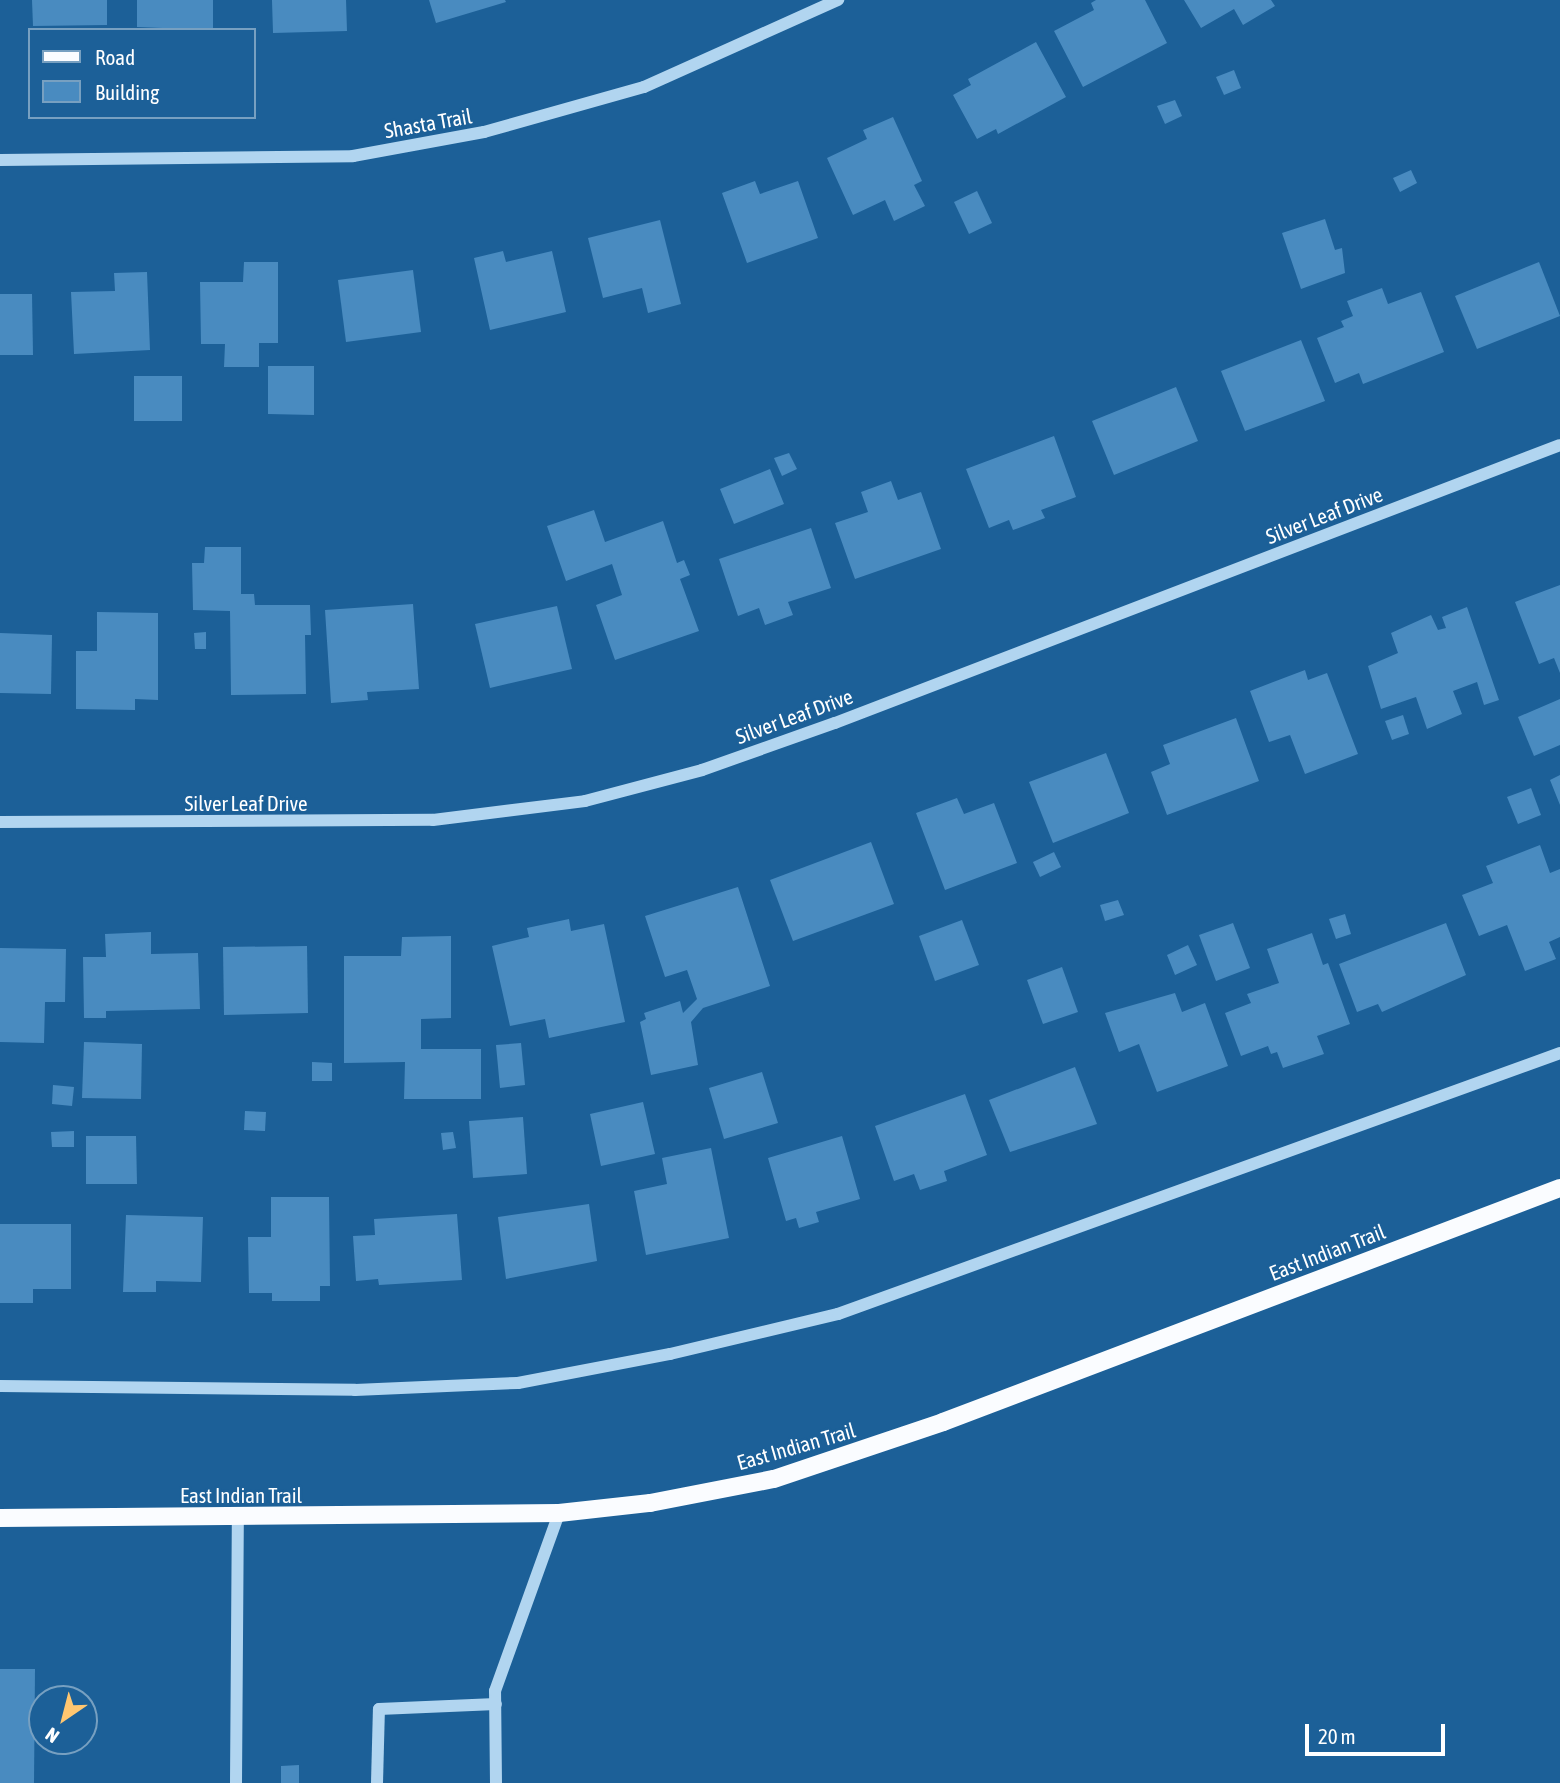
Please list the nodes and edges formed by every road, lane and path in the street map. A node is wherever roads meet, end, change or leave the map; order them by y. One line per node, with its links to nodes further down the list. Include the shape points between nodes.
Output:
1 (838, 0): 2 (street, Shasta Trail, via 644,87 484,132 353,156)
2 (0, 160)
3 (1560, 445): 4 (street, Silver Leaf Drive, via 835,723 702,770 585,801 433,820)
4 (0, 822)
5 (1560, 1053): 7 (street, via 838,1314 670,1354 518,1383 355,1390)
6 (1560, 1188): 8 (main road, East Indian Trail, via 830,1463 650,1503)
7 (0, 1386)
8 (559, 1513): 10 (main road, East Indian Trail); 11 (street, via 495,1691)
9 (0, 1518): 10 (main road, East Indian Trail)
10 (238, 1518): 12 (street)
11 (496, 1704): 13 (street, via 379,1709); 14 (street)
12 (236, 1783)
13 (377, 1783)
14 (496, 1783)

